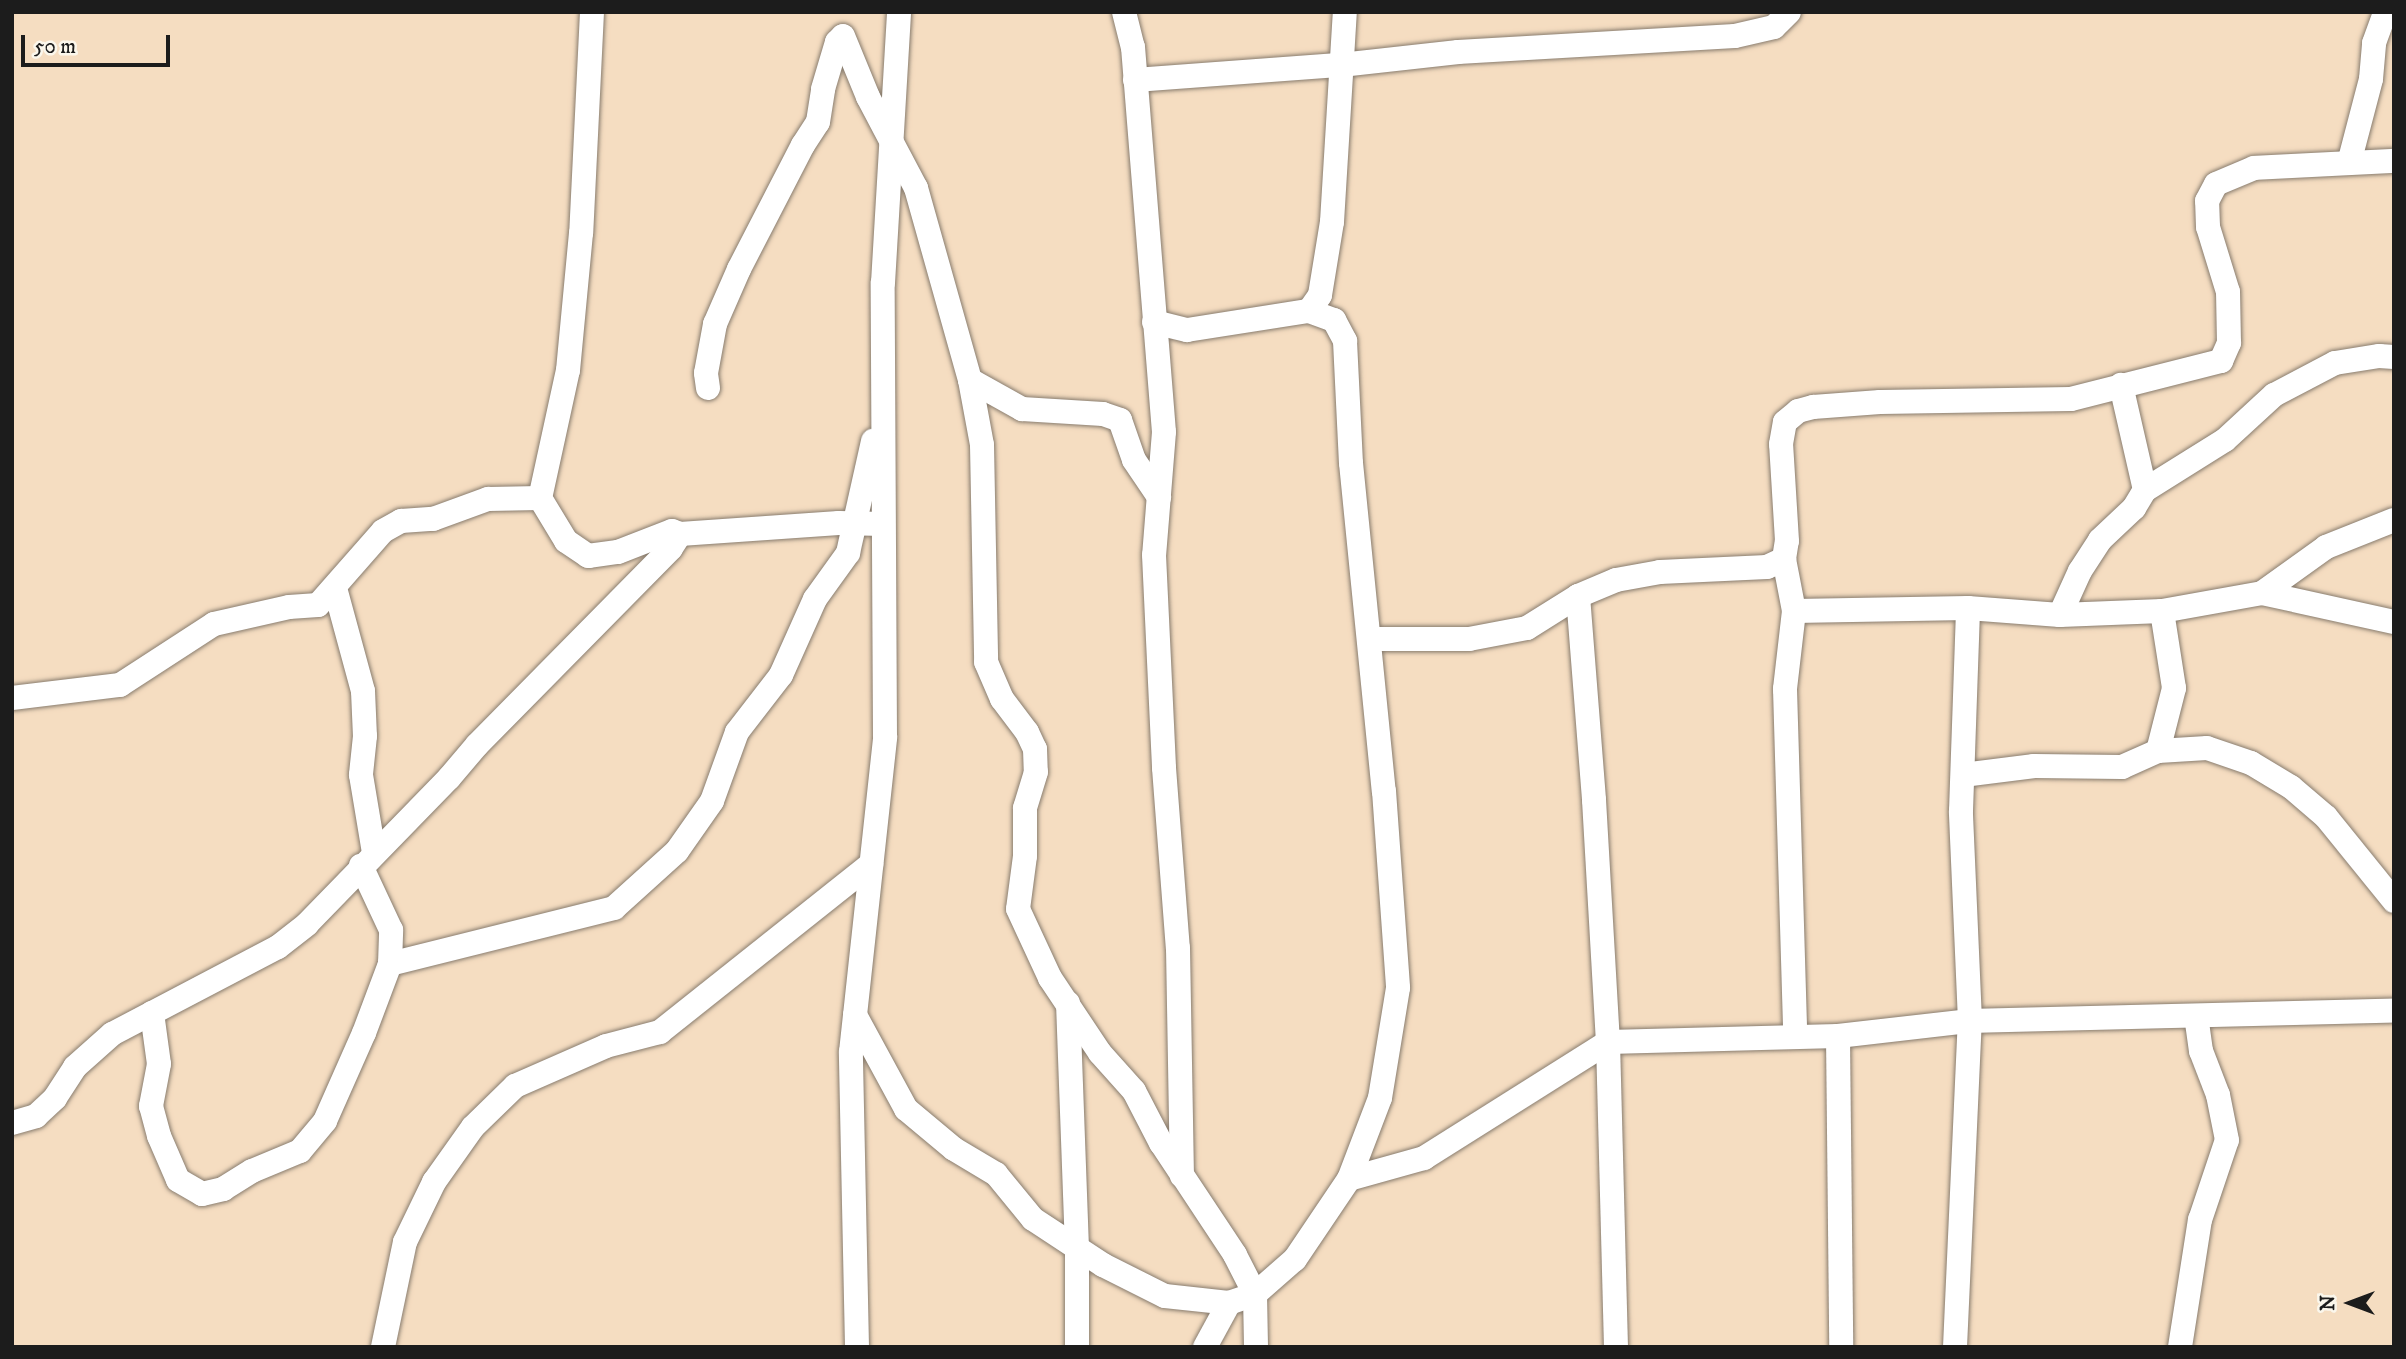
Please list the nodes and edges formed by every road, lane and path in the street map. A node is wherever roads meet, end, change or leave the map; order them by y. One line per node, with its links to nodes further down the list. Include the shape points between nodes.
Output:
1 (592, 12): 21 (street, via 581,233 568,370)
2 (899, 12): 9 (street)
3 (1124, 12): 8 (street)
4 (1345, 12): 7 (street)
5 (1788, 12): 7 (street, via 1773,27 1735,36 1458,52)
6 (2385, 12): 11 (street, via 2374,43 2371,79)
7 (1342, 65): 8 (street); 12 (street, via 1332,222 1320,296)
8 (1135, 80): 13 (street)
9 (893, 140): 15 (street, via 916,188); 17 (street, via 868,97 843,36 823,89 818,122 735,276 715,324 706,373); 18 (street, via 883,283)
10 (2394, 161): 11 (street)
11 (2349, 163): 16 (street, via 2254,168 2216,184 2207,201 2208,227 2228,292 2229,343 2221,361)
12 (1309, 311): 13 (street, via 1187,330); 35 (street, via 1334,320 1345,341 1351,463)
13 (1154, 321): 20 (street, via 1164,432)
14 (2394, 357): 19 (street, via 2335,363 2274,395 2225,440)
15 (970, 380): 20 (street, via 1022,409 1103,414 1120,420 1135,460); 43 (street, via 982,445 986,662 1002,699 1035,749 1036,772 1025,808 1018,909 1050,978)
16 (2122, 385): 19 (street); 26 (street, via 2071,399 1880,402 1798,411 1785,422 1781,444)
17 (708, 388)
18 (883, 400): 23 (street); 24 (street)
19 (2146, 490): 33 (street, via 2100,540)
20 (1159, 497): 53 (street, via 1154,555 1178,948)
21 (540, 498): 25 (street, via 566,541 588,556 618,552 673,531); 27 (street, via 488,499 433,519 401,522 383,531)
22 (2394, 520): 28 (street, via 2326,547)
23 (855, 523): 24 (street); 25 (street); 42 (street, via 848,553 815,598 781,675 737,732 712,801 677,851 614,908)
24 (883, 524): 40 (street, via 885,737)
25 (680, 534): 39 (street)
26 (1784, 559): 29 (street, via 1767,567 1660,572 1616,580); 31 (street)
27 (335, 588): 36 (street, via 318,604 214,624 120,685); 39 (street, via 363,691 361,775)
28 (2262, 593): 32 (street); 34 (street)
29 (1578, 596): 35 (street, via 1527,628 1469,639); 51 (street)
30 (1968, 608): 31 (street); 33 (street); 38 (street)
31 (1794, 611): 49 (street, via 1785,689)
32 (2162, 611): 33 (street); 37 (street, via 2174,688)
33 (2060, 615)
34 (2394, 622)
35 (1369, 639): 54 (street, via 1398,988 1380,1098)
36 (12, 698)
37 (2158, 751): 38 (street, via 2122,767 2034,766); 41 (street, via 2207,748 2251,763 2291,787 2326,817)
38 (1963, 775): 48 (street)
39 (368, 860): 42 (street, via 391,930); 45 (street, via 307,924 278,947)
40 (871, 864): 46 (street); 59 (street, via 660,1032 606,1046 515,1086 473,1127 434,1182 405,1242)
41 (2394, 901)
42 (390, 964): 45 (street, via 364,1033 313,1138 300,1151 223,1189 202,1194 178,1180 159,1136 151,1106 159,1064)
43 (1068, 1003): 53 (street, via 1100,1053 1134,1091); 55 (street)
44 (2394, 1011): 47 (street)
45 (152, 1013): 52 (street, via 91,1050 36,1116)
46 (855, 1015): 55 (street, via 906,1109 954,1149 996,1174 1033,1219); 60 (street, via 850,1052)
47 (2196, 1017): 48 (street); 58 (street, via 2227,1140 2200,1220)
48 (1970, 1021): 50 (street); 66 (street)
49 (1795, 1036): 50 (street); 51 (street)
50 (1838, 1036): 65 (street)
51 (1608, 1042): 54 (street, via 1424,1158); 64 (street)
52 (12, 1123)
53 (1182, 1177): 56 (street, via 1235,1255)
54 (1349, 1179): 56 (street, via 1295,1259)
55 (1077, 1250): 57 (street, via 1165,1296); 61 (street)
56 (1255, 1294): 57 (street); 63 (street)
57 (1229, 1303): 62 (street)
58 (2176, 1342)
59 (383, 1347)
60 (857, 1347)
61 (1077, 1347)
62 (1205, 1347)
63 (1256, 1347)
64 (1616, 1347)
65 (1841, 1347)
66 (1955, 1347)

